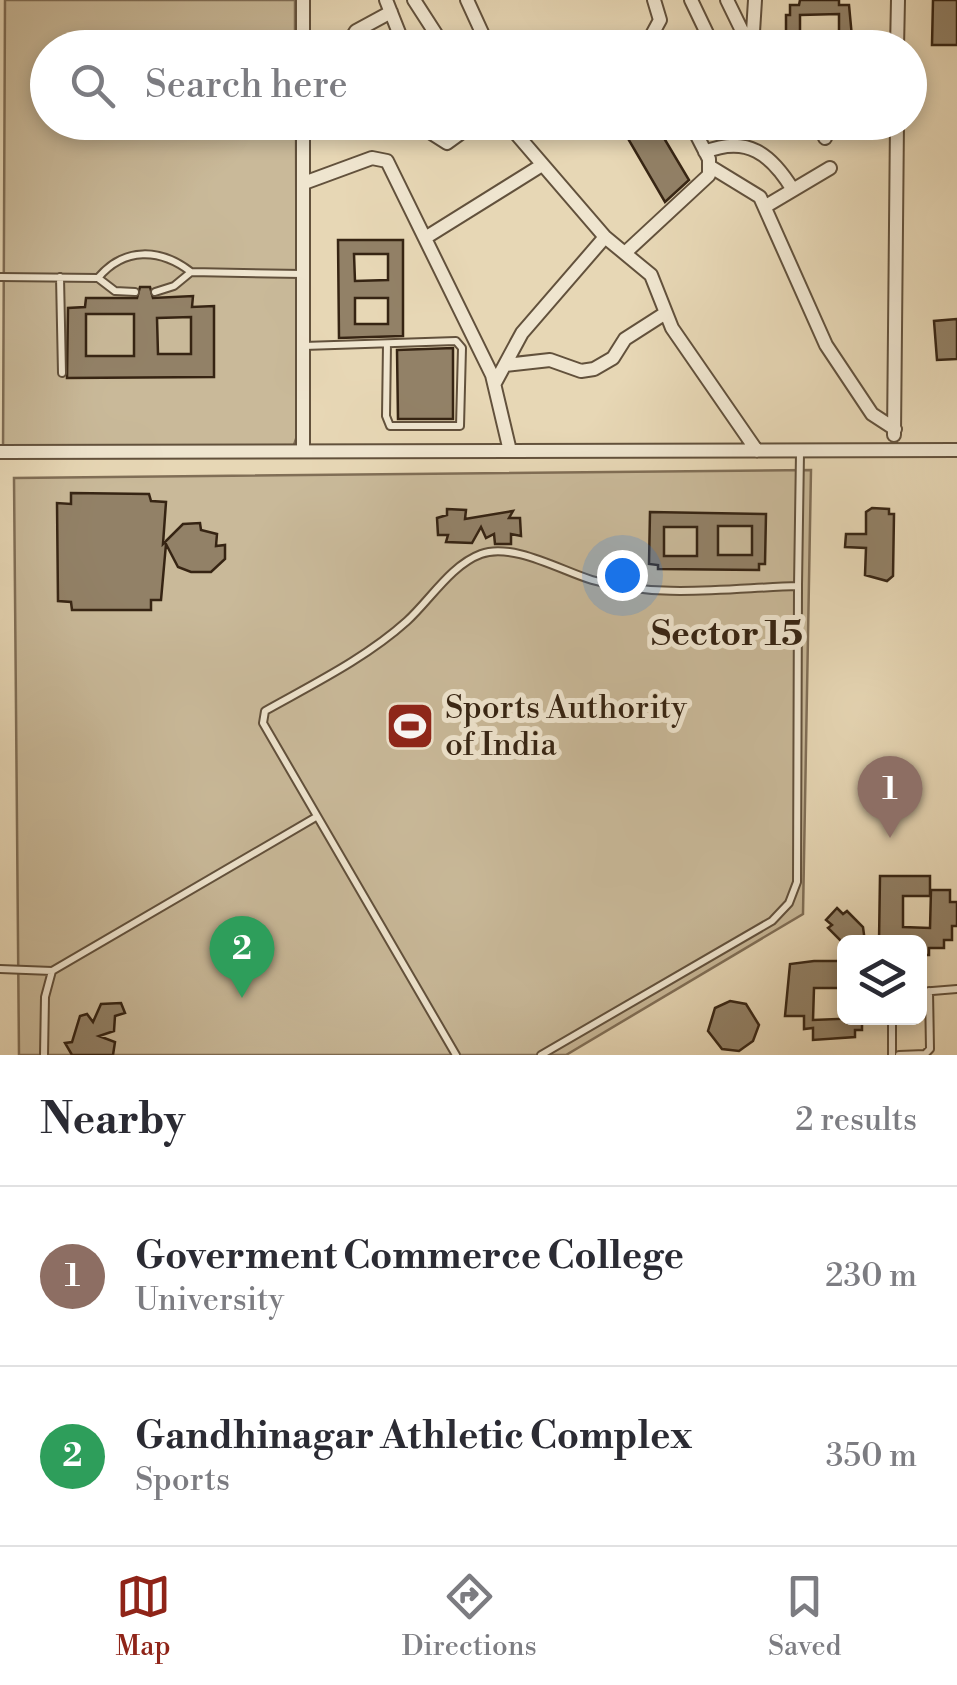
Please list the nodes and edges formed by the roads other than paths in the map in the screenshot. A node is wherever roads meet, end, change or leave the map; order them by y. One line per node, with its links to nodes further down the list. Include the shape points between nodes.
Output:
1 (304, 0): 10 (street)
2 (414, 0): 13 (street)
3 (466, 0): 14 (street)
4 (654, 0): 15 (street, via 660,20)
5 (691, 0): 16 (street)
6 (727, 0): 17 (street)
7 (755, 0): 18 (street)
8 (898, 0): 19 (street)
9 (389, 6): 11 (street); 12 (street)
10 (303, 30)
11 (357, 30)
12 (398, 30)
13 (433, 30)
14 (480, 30)
15 (654, 30)
16 (705, 30)
17 (737, 30)
18 (753, 30)
19 (898, 30)
20 (303, 140): 28 (street)
21 (521, 140): 25 (street)
22 (699, 140): 24 (street)
23 (897, 140): 47 (street)
24 (705, 152): 26 (street); 29 (street, via 744,145 775,162)
25 (542, 165): 31 (street); 32 (street)
26 (712, 167): 30 (street, via 749,187); 33 (street)
27 (830, 168): 29 (street)
28 (304, 183): 32 (street, via 381,157); 35 (street)
29 (793, 190): 30 (street)
30 (766, 206): 47 (street, via 826,345 872,414)
31 (605, 237): 33 (street); 44 (street, via 533,318)
32 (425, 238): 46 (street)
33 (626, 252): 41 (street, via 651,274)
34 (191, 272): 35 (lane); 38 (lane, via 164,255 137,255 116,260); 40 (lane)
35 (303, 274): 43 (street)
36 (0, 277): 37 (lane)
37 (60, 278): 38 (lane); 45 (lane)
38 (98, 278): 39 (lane, via 115,292)
39 (135, 292)
40 (155, 292)
41 (664, 314): 44 (street, via 624,338 613,358 594,369 581,372 550,360); 51 (street)
42 (387, 344): 42 (lane, via 460,343 460,426 390,426); 43 (lane)
43 (303, 346): 54 (street)
44 (505, 365): 46 (street)
45 (62, 373)
46 (495, 383): 50 (street)
47 (894, 429): 48 (street)
48 (894, 450): 49 (street); 52 (street)
49 (957, 450)
50 (510, 451): 51 (street); 54 (street)
51 (757, 451): 52 (street)
52 (800, 451): 55 (lane)
53 (0, 452): 54 (street)
54 (303, 452)
55 (798, 586): 56 (lane, via 670,592 596,581 508,553 483,553 406,622 265,712 262,723); 65 (lane, via 797,882 789,903 772,921)
56 (316, 817): 58 (lane); 64 (lane)
57 (0, 969): 58 (lane)
58 (52, 972): 63 (lane)
59 (957, 989): 60 (lane)
60 (927, 991)
61 (927, 1020): 66 (lane, via 925,1054)
62 (893, 1025): 66 (lane)
63 (44, 1055)
64 (456, 1055)
65 (541, 1055)
66 (896, 1055)

